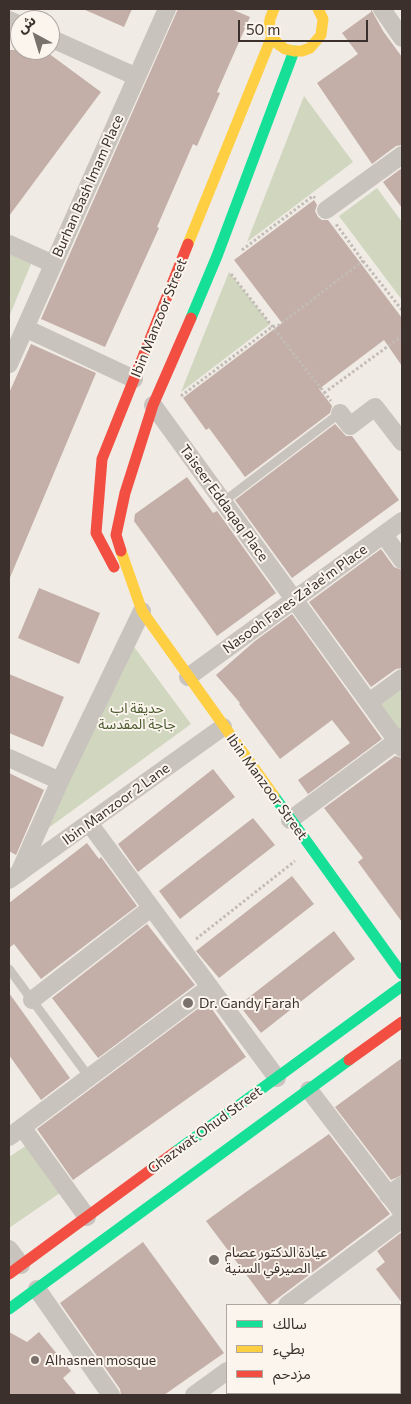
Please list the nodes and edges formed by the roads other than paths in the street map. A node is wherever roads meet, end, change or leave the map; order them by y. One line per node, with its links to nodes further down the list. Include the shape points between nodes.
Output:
1 (167, 9): 9 (street, Burhan Bash Imam Place)
2 (274, 9): 5 (main road, via 269,28)
3 (382, 9): 6 (street)
4 (321, 10): 8 (main road, via 323,28 316,42 310,48)
5 (272, 36): 8 (main road, via 285,49); 16 (main road, Ibin Manzoor Street)
6 (402, 38)
7 (60, 42): 9 (street)
8 (294, 51): 17 (main road, Ibin Manzoor Street)
9 (137, 77): 13 (street, Burhan Bash Imam Place)
10 (402, 155): 11 (street)
11 (326, 210)
12 (9, 244): 13 (street)
13 (53, 264): 14 (street, Burhan Bash Imam Place)
14 (25, 328): 15 (street, Burhan Bash Imam Place); 16 (street)
15 (9, 364)
16 (134, 379): 25 (main road, Ibin Manzoor Street, via 102,459 96,533 120,578)
17 (156, 409): 20 (street, Taiseer Eddaqaq Place); 25 (main road, Ibin Manzoor Street, via 125,493 116,536)
18 (340, 413): 19 (street, via 350,426 376,407); 20 (lane)
19 (402, 442)
20 (223, 502): 24 (street, Taiseer Eddaqaq Place)
21 (402, 521): 22 (street, Nasooh Fares Za'ae'm Place)
22 (384, 534): 23 (street); 24 (street, Nasooh Fares Za'ae'm Place)
23 (402, 560)
24 (294, 600): 26 (street, Nasooh Fares Za'ae'm Place); 28 (street, Taiseer Eddaqaq Place)
25 (139, 604): 26 (main road, Ibin Manzoor Street); 32 (street)
26 (188, 677): 29 (main road, Ibin Manzoor Street)
27 (402, 678): 28 (street)
28 (369, 702): 30 (street, Taiseer Eddaqaq Place)
29 (223, 727): 33 (main road, Ibin Manzoor Street); 34 (street, Ibin Manzoor 2 Lane)
30 (401, 742): 33 (street)
31 (9, 758): 32 (street)
32 (60, 782): 35 (street)
33 (290, 820): 38 (main road, Ibin Manzoor Street)
34 (89, 823): 35 (street, Ibin Manzoor 2 Lane); 36 (street)
35 (14, 877)
36 (151, 908): 40 (street); 41 (street)
37 (9, 969): 41 (lane)
38 (402, 974)
39 (402, 986): 44 (main road, Ghazwat Ohud Street)
40 (210, 987): 43 (street); 44 (street)
41 (32, 1000): 43 (lane)
42 (402, 1022): 45 (main road, Ghazwat Ohud Street)
43 (89, 1077): 46 (street)
44 (276, 1078): 49 (main road, Ghazwat Ohud Street)
45 (309, 1090): 47 (street); 53 (main road, Ghazwat Ohud Street)
46 (15, 1132): 49 (street)
47 (395, 1190): 48 (street)
48 (402, 1212)
49 (87, 1216): 52 (main road, Ghazwat Ohud Street)
50 (402, 1219): 54 (street)
51 (9, 1249): 52 (street)
52 (15, 1269)
53 (37, 1289): 55 (main road, Ghazwat Ohud Street); 57 (street)
54 (288, 1304)
55 (9, 1310)
56 (226, 1372): 58 (street)
57 (111, 1395)
58 (194, 1395)

